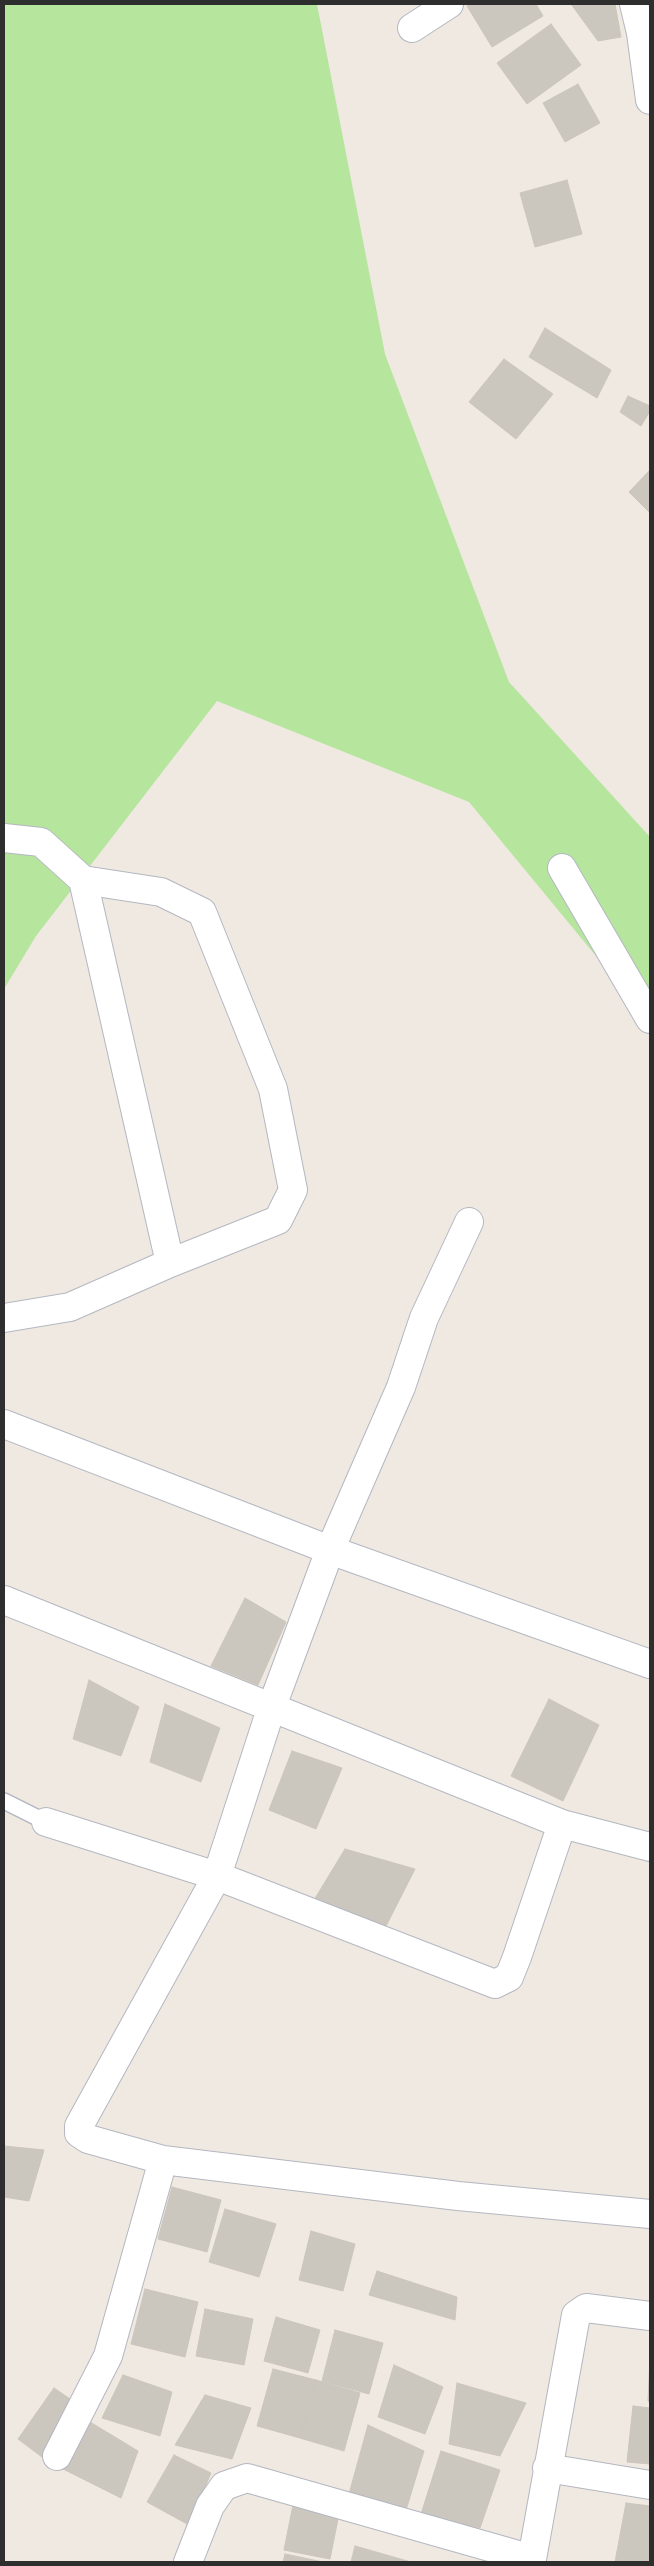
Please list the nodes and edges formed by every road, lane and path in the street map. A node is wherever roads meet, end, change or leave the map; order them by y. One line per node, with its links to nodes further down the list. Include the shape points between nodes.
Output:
1 (449, 4): 3 (street)
2 (634, 4): 4 (street)
3 (412, 28)
4 (650, 100)
5 (4, 838): 7 (street, via 41,842)
6 (562, 868): 8 (street)
7 (83, 880): 10 (street); 10 (street, via 161,892 202,912 273,1089 293,1190 278,1220)
8 (650, 1019)
9 (469, 1222): 13 (street, via 424,1318 401,1387)
10 (170, 1263): 11 (street, via 70,1307)
11 (4, 1318)
12 (4, 1424): 13 (street)
13 (330, 1550): 15 (street); 16 (street)
14 (4, 1600): 16 (street)
15 (650, 1664)
16 (272, 1709): 19 (street); 21 (street)
17 (4, 1801): 18 (lane)
18 (46, 1822): 21 (street)
19 (562, 1824): 20 (street); 21 (street, via 509,1977 495,1984)
20 (650, 1847)
21 (217, 1876): 22 (street, via 80,2126 79,2133 88,2139)
22 (163, 2160): 23 (street, via 458,2196); 25 (street, via 108,2356)
23 (650, 2214)
24 (650, 2316): 26 (street, via 586,2308 576,2315)
25 (57, 2456)
26 (547, 2468): 27 (street); 28 (street, via 532,2559 247,2478 224,2486 210,2506)
27 (650, 2485)
28 (188, 2562)

